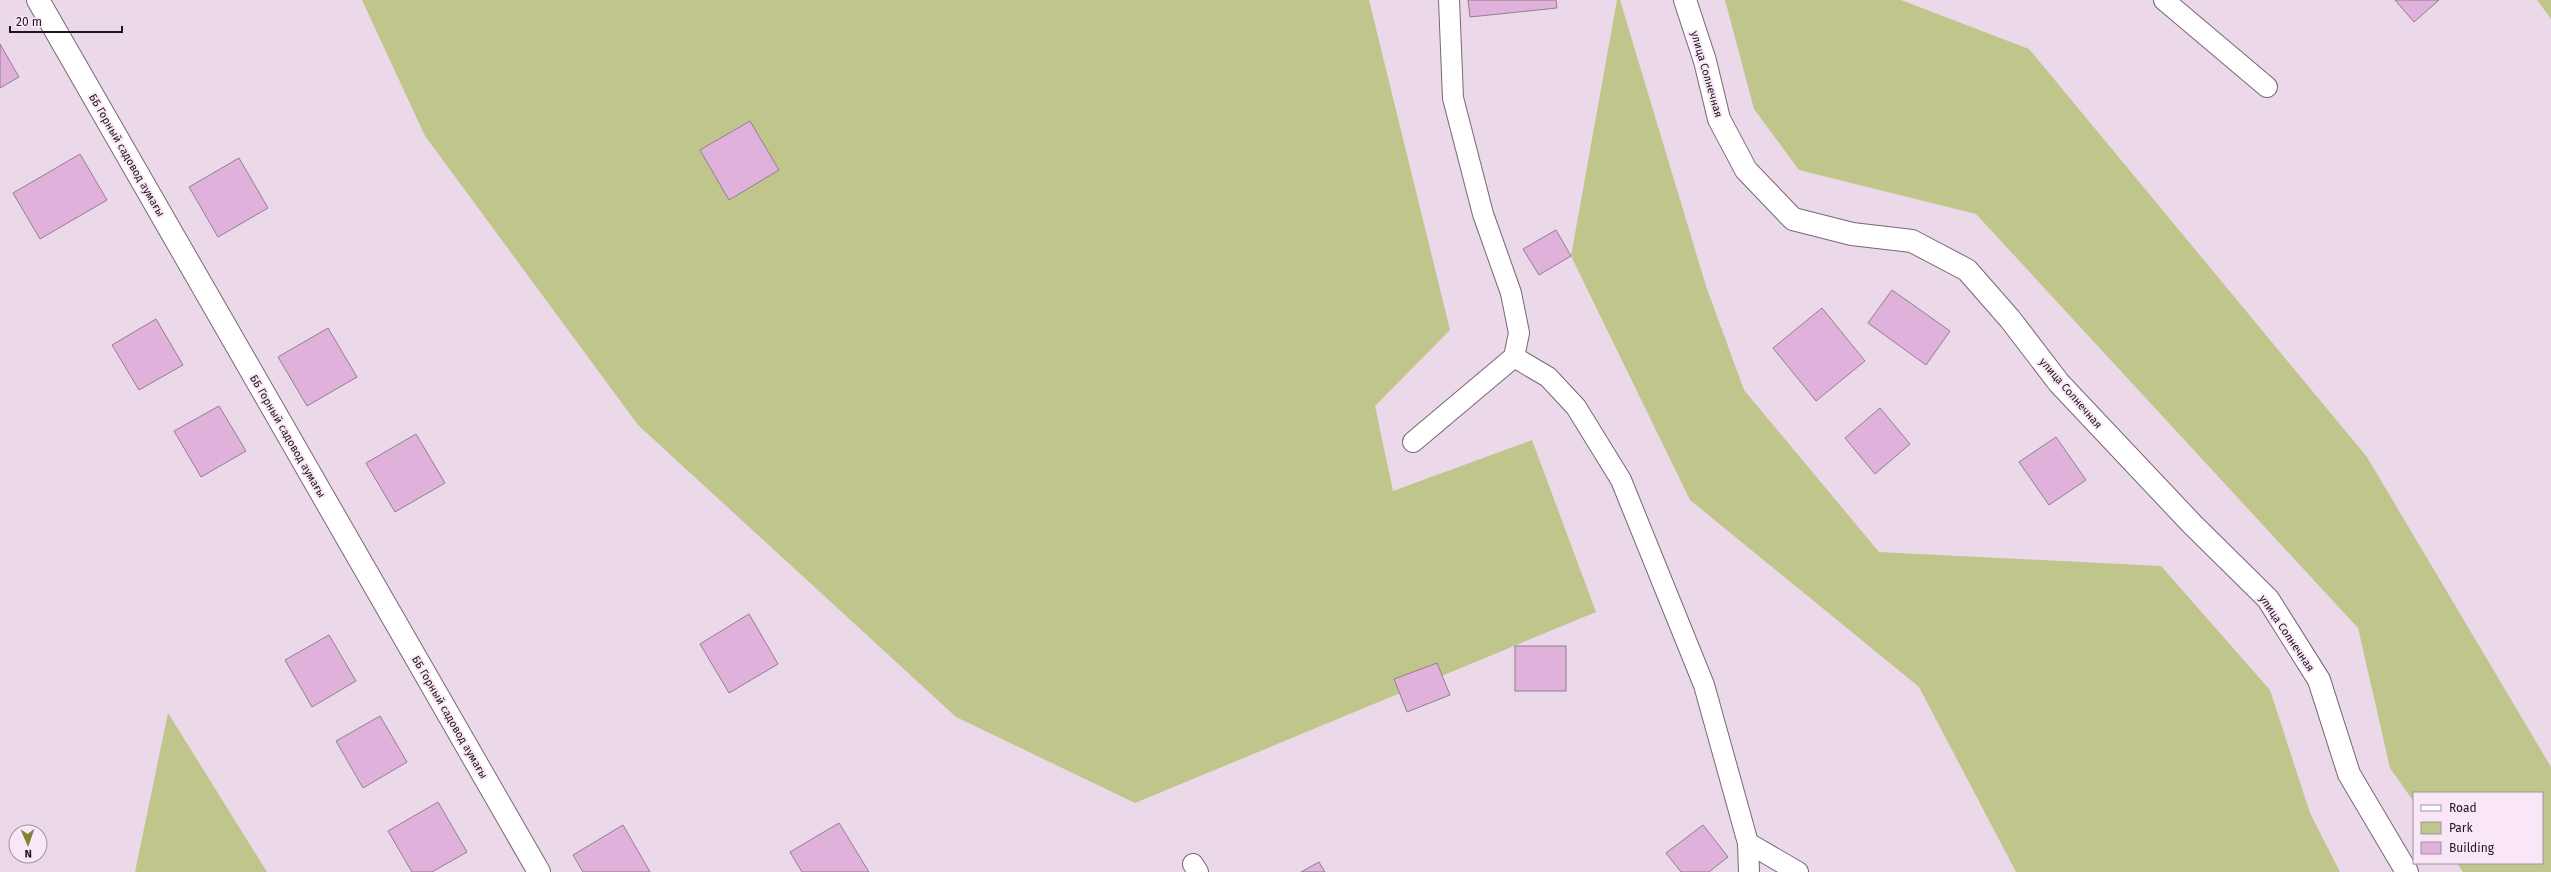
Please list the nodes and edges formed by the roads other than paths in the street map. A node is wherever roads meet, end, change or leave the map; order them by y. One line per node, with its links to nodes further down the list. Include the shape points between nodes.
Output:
1 (38, 0): 9 (street, ББ Горный садовод аумағы)
2 (1448, 0): 6 (lane, via 1453,98 1483,214 1510,293 1519,333)
3 (1685, 0): 12 (street, улица Солнечная, via 1705,61 1719,119 1746,170 1793,219 1852,234 1912,241 1967,270 2010,319 2059,383 2192,524 2268,599 2319,680 2349,774)
4 (2164, 0): 5 (lane)
5 (2267, 87)
6 (1514, 357): 7 (lane); 8 (lane, via 1548,377 1576,407 1621,480 1704,686)
7 (1413, 442)
8 (1748, 843): 10 (lane); 11 (lane)
9 (539, 872)
10 (1749, 872)
11 (1798, 872)
12 (2407, 872)

